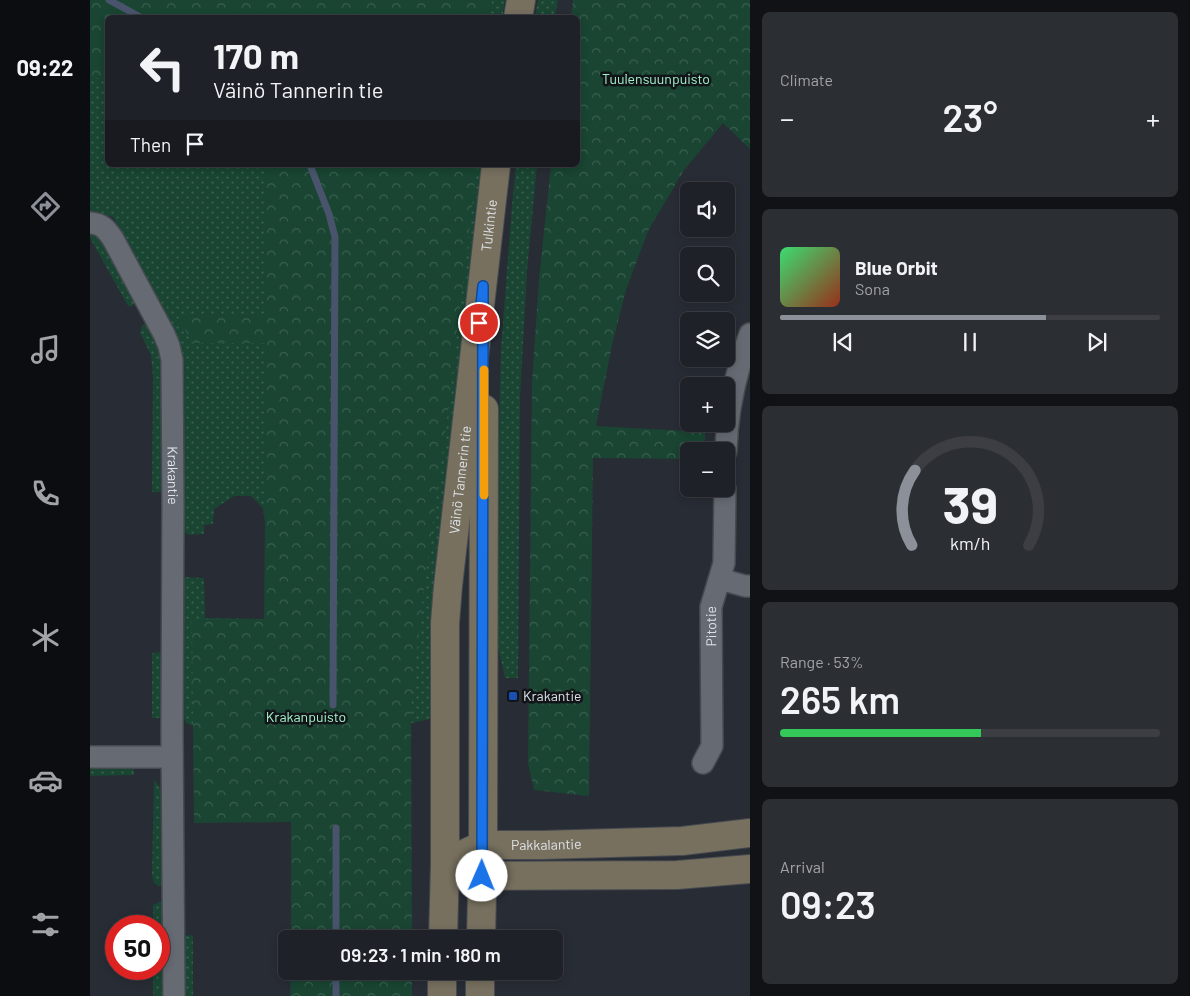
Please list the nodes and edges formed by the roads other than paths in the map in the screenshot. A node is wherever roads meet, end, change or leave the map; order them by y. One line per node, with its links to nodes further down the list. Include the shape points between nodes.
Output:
1 (521, 0): 2 (main road)
2 (518, 15)
3 (496, 167): 5 (main road, Tulkintie)
4 (90, 223): 12 (street, Krakantie, via 106,228 113,239 164,334 172,360)
5 (483, 286): 15 (main road, Väinö Tannerin tie); 16 (main road, Väinö Tannerin tie, via 445,622)
6 (750, 334): 7 (street, via 732,398)
7 (727, 442)
8 (725, 497): 9 (street, Pitotie, via 724,563)
9 (720, 578): 10 (street); 13 (street, Pitotie, via 711,607 712,746)
10 (750, 586)
11 (90, 757): 12 (street)
12 (172, 757): 23 (street, Krakantie)
13 (703, 763)
14 (750, 834): 15 (main road, Pakkalantie, via 682,841)
15 (483, 845): 16 (main road, Pakkalantie); 18 (main road, Väinö Tannerin tie)
16 (445, 864): 18 (main road); 19 (main road, Väinö Tannerin tie)
17 (750, 868): 18 (main road, via 677,875)
18 (482, 876): 20 (main road, Väinö Tannerin tie)
19 (443, 930)
20 (480, 930)
21 (442, 980): 24 (main road)
22 (480, 980): 25 (main road)
23 (174, 996)
24 (442, 996)
25 (480, 996)

